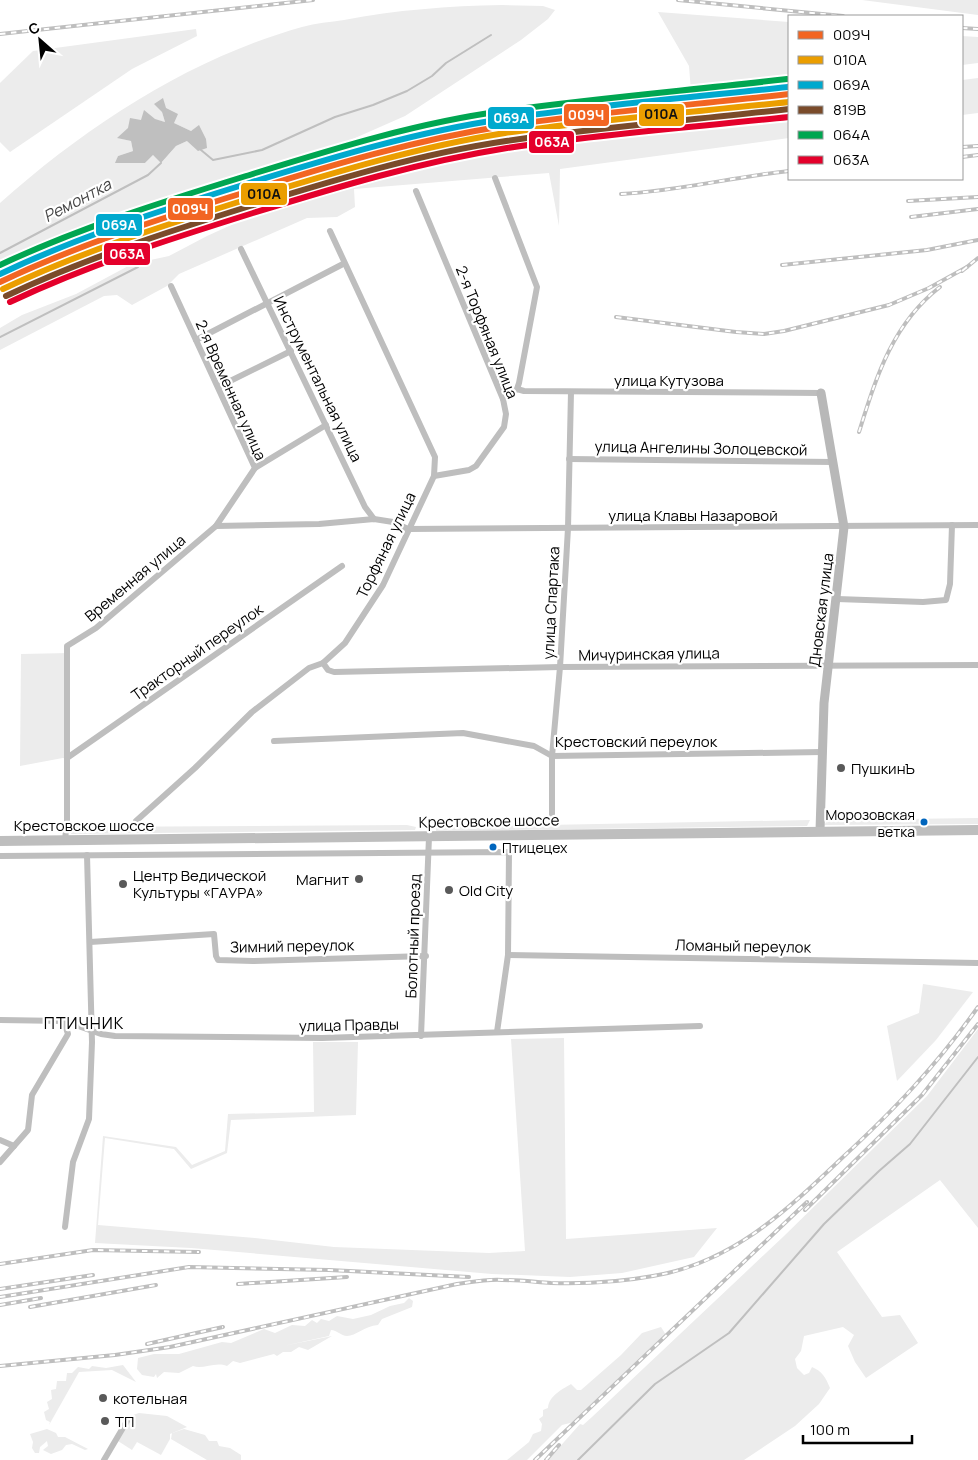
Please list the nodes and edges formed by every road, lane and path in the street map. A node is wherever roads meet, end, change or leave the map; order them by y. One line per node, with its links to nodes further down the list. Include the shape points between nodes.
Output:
1 (495, 178): 11 (street, via 537,287)
2 (416, 190): 14 (street, 2-я Торфяная улица)
3 (330, 231): 5 (street)
4 (241, 249): 7 (street, Инструментальная улица)
5 (343, 264): 7 (street); 19 (street, via 435,458)
6 (171, 286): 8 (street, 2-я Временная улица)
7 (268, 304): 8 (street); 9 (street, Инструментальная улица)
8 (196, 340): 10 (street, 2-я Временная улица)
9 (291, 351): 10 (street); 15 (street, Инструментальная улица)
10 (218, 387): 18 (street, 2-я Временная улица)
11 (517, 389): 12 (street, улица Кутузова); 14 (street)
12 (571, 392): 13 (street, улица Кутузова); 16 (street, улица Спартака)
13 (821, 393): 17 (street, Дновская улица)
14 (504, 399): 19 (street, 2-я Торфяная улица, via 504,427 476,466)
15 (326, 425): 18 (street); 20 (street, Инструментальная улица, via 365,507)
16 (570, 460): 17 (street, улица Ангелины Золоцевской); 25 (street, улица Спартака)
17 (833, 462): 24 (street, Дновская улица)
18 (255, 468): 23 (street, 2-я Временная улица)
19 (434, 476): 26 (street, Торфяная улица)
20 (374, 519): 23 (street, via 319,524); 26 (street, via 394,522)
21 (952, 525): 22 (street, улица Клавы Назаровой); 24 (street, улица Клавы Назаровой); 28 (street, via 950,584 946,600)
22 (978, 525)
23 (216, 526): 36 (street, Временная улица, via 96,628 67,646)
24 (844, 527): 25 (street, улица Клавы Назаровой); 28 (street, Дновская улица)
25 (568, 528): 26 (street, улица Клавы Назаровой); 32 (street, улица Спартака)
26 (408, 529): 29 (street, Торфяная улица, via 383,586 363,618 345,643)
27 (342, 566): 36 (street, Тракторный переулок)
28 (837, 599): 30 (street, Дновская улица)
29 (323, 663): 32 (street, Мичуринская улица, via 334,672); 38 (street, Торфяная улица, via 309,668 252,712)
30 (829, 664): 31 (street, Мичуринская улица); 32 (street, Мичуринская улица); 34 (street, Дновская улица)
31 (978, 665)
32 (560, 667): 35 (street, улица Спартака)
33 (274, 741): 35 (street, Крестовский переулок, via 463,732 534,746)
34 (822, 752): 35 (street, Крестовский переулок); 40 (street, Дновская улица)
35 (552, 756): 37 (street, улица Спартака)
36 (67, 758): 42 (street, Временная улица)
37 (552, 816)
38 (136, 821)
39 (978, 830): 40 (main road, Крестовское шоссе)
40 (820, 831): 41 (main road, Крестовское шоссе)
41 (429, 837): 42 (main road, Крестовское шоссе); 44 (street, Болотный проезд)
42 (64, 840): 43 (main road, Крестовское шоссе)
43 (0, 841)
44 (429, 853): 45 (street); 48 (street, via 509,852); 49 (street, Болотный проезд)
45 (87, 855): 46 (street); 47 (street)
46 (0, 856)
47 (90, 942): 49 (street, Зимний переулок, via 214,934 218,960); 54 (street)
48 (508, 955): 50 (street, Ломаный переулок); 55 (street)
49 (426, 956): 56 (street, Болотный проезд)
50 (978, 963)
51 (0, 1020): 52 (street, улица Правды)
52 (64, 1021): 54 (street, улица Правды); 58 (street, via 68,1034 32,1095 28,1130)
53 (700, 1026): 55 (street, улица Правды)
54 (90, 1029): 56 (street, улица Правды, via 114,1036); 60 (street, via 89,1119 73,1162)
55 (497, 1032): 56 (street, улица Правды)
56 (421, 1036)
57 (0, 1140): 58 (street)
58 (14, 1146): 59 (street)
59 (0, 1162)
60 (65, 1227)
61 (126, 1421): 62 (street)
62 (104, 1460)

